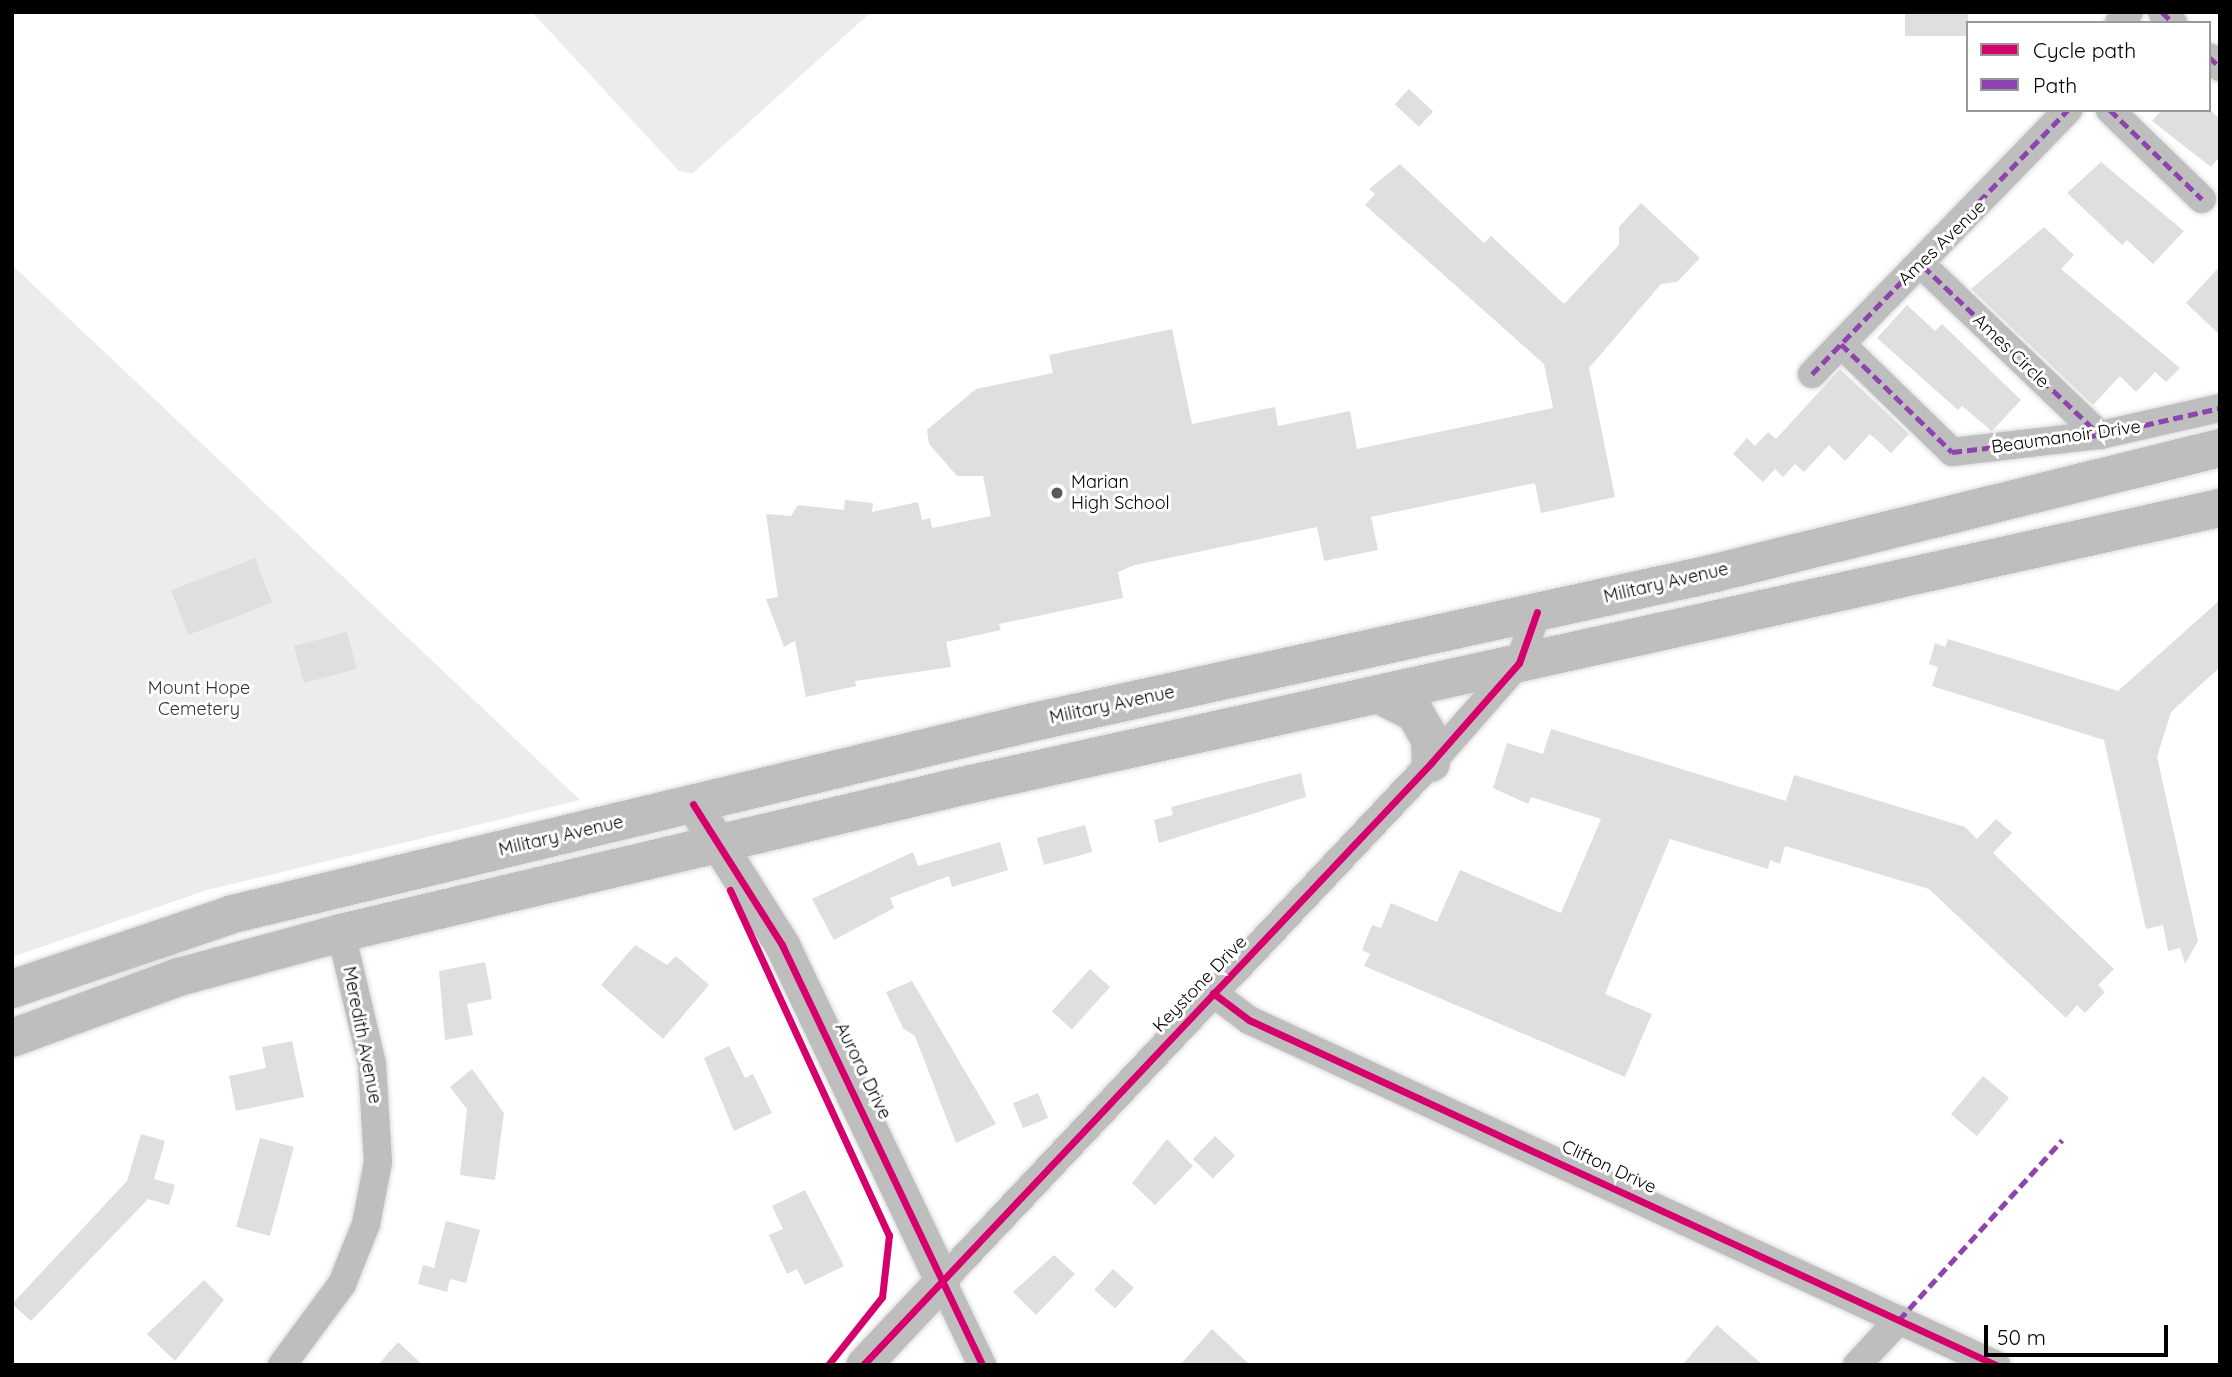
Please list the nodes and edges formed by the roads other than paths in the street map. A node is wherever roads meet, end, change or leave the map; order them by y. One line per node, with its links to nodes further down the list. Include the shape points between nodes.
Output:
1 (2066, 112): 4 (street, Ames Avenue)
2 (2112, 112): 3 (street)
3 (2202, 199)
4 (1923, 266): 5 (street, Ames Avenue); 8 (street, Ames Circle)
5 (1841, 344): 6 (street, Ames Avenue); 8 (street, Beaumanoir Drive, via 1952,452)
6 (1812, 374)
7 (2220, 408): 8 (street, Beaumanoir Drive)
8 (2100, 436)
9 (2220, 448): 11 (main road, Military Avenue)
10 (2220, 508): 12 (main road)
11 (1537, 612): 12 (street, Keystone Drive); 15 (main road, Military Avenue)
12 (1519, 663): 13 (main road); 14 (street, Keystone Drive)
13 (1378, 694): 14 (main road, via 1415,713 1430,739); 16 (main road)
14 (1431, 763): 19 (street, Keystone Drive)
15 (693, 804): 16 (street, Aurora Drive); 18 (main road, Military Avenue, via 233,914)
16 (722, 844): 17 (main road); 21 (street, Aurora Drive, via 794,970)
17 (341, 933): 20 (main road, via 179,977); 23 (street, Meredith Avenue, via 374,1075 378,1162 366,1223 342,1284)
18 (12, 989)
19 (1213, 993): 21 (street, Keystone Drive); 22 (street, Clifton Drive, via 1249,1020)
20 (12, 1038)
21 (942, 1281): 24 (street, Keystone Drive); 25 (street, Aurora Drive)
22 (1899, 1320): 26 (street); 27 (street, Clifton Drive)
23 (282, 1365)
24 (863, 1365)
25 (982, 1365)
26 (1857, 1365)
27 (1996, 1365)

